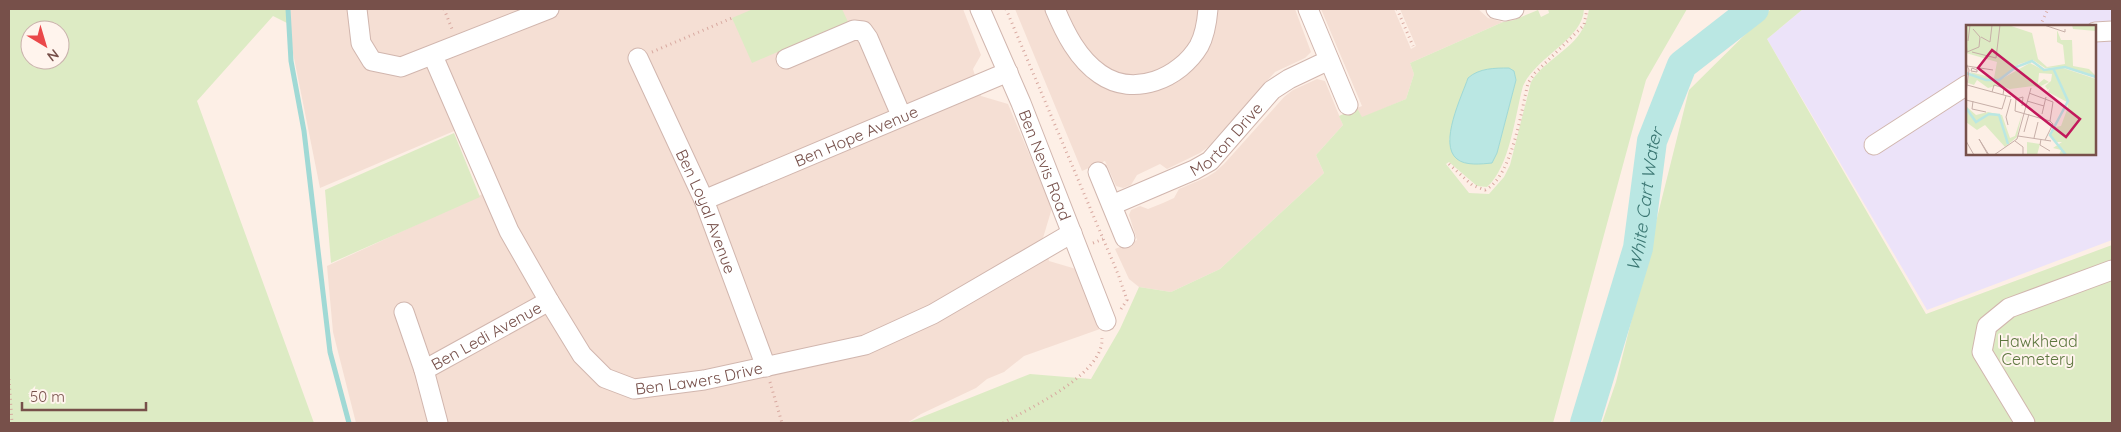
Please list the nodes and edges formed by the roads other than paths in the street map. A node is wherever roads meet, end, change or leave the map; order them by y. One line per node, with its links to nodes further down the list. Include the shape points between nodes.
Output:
1 (358, 9): 11 (street, via 361,42 372,61 401,67)
2 (549, 9): 11 (street)
3 (980, 9): 15 (street, Ben Nevis Road)
4 (1055, 9): 5 (street, via 1077,51 1100,75 1116,82 1149,84 1165,78 1183,65 1200,45)
5 (1208, 9)
6 (1308, 9): 14 (street)
7 (1496, 9): 8 (street)
8 (1514, 9)
9 (2112, 31): 10 (street)
10 (2096, 32)
11 (433, 56): 26 (street, Ben Lawers Drive, via 510,231)
12 (638, 58): 21 (street, Ben Loyal Avenue)
13 (786, 59): 18 (street, via 854,30 862,31)
14 (1329, 60): 17 (street); 22 (street, Morton Drive, via 1289,78 1272,90 1210,161)
15 (1008, 72): 18 (street, Ben Hope Avenue); 23 (street, Ben Nevis Road)
16 (1966, 86): 19 (street)
17 (1348, 104)
18 (901, 115): 21 (street, Ben Hope Avenue)
19 (1874, 146)
20 (1098, 172): 22 (street)
21 (704, 200): 29 (street, Ben Loyal Avenue)
22 (1112, 205): 24 (street)
23 (1072, 233): 28 (street, Ben Nevis Road); 29 (street, Ben Lawers Drive, via 933,314 865,345)
24 (1125, 238)
25 (2112, 270): 32 (street, via 2009,308 1987,326 1982,352)
26 (549, 302): 29 (street, Ben Lawers Drive, via 582,355 605,378 634,389 704,380); 30 (street, Ben Ledi Avenue)
27 (404, 312): 30 (street, Ben Ledi Avenue)
28 (1106, 321)
29 (766, 367)
30 (424, 370): 31 (street, Ben Ledi Avenue)
31 (438, 423)
32 (2024, 423)

